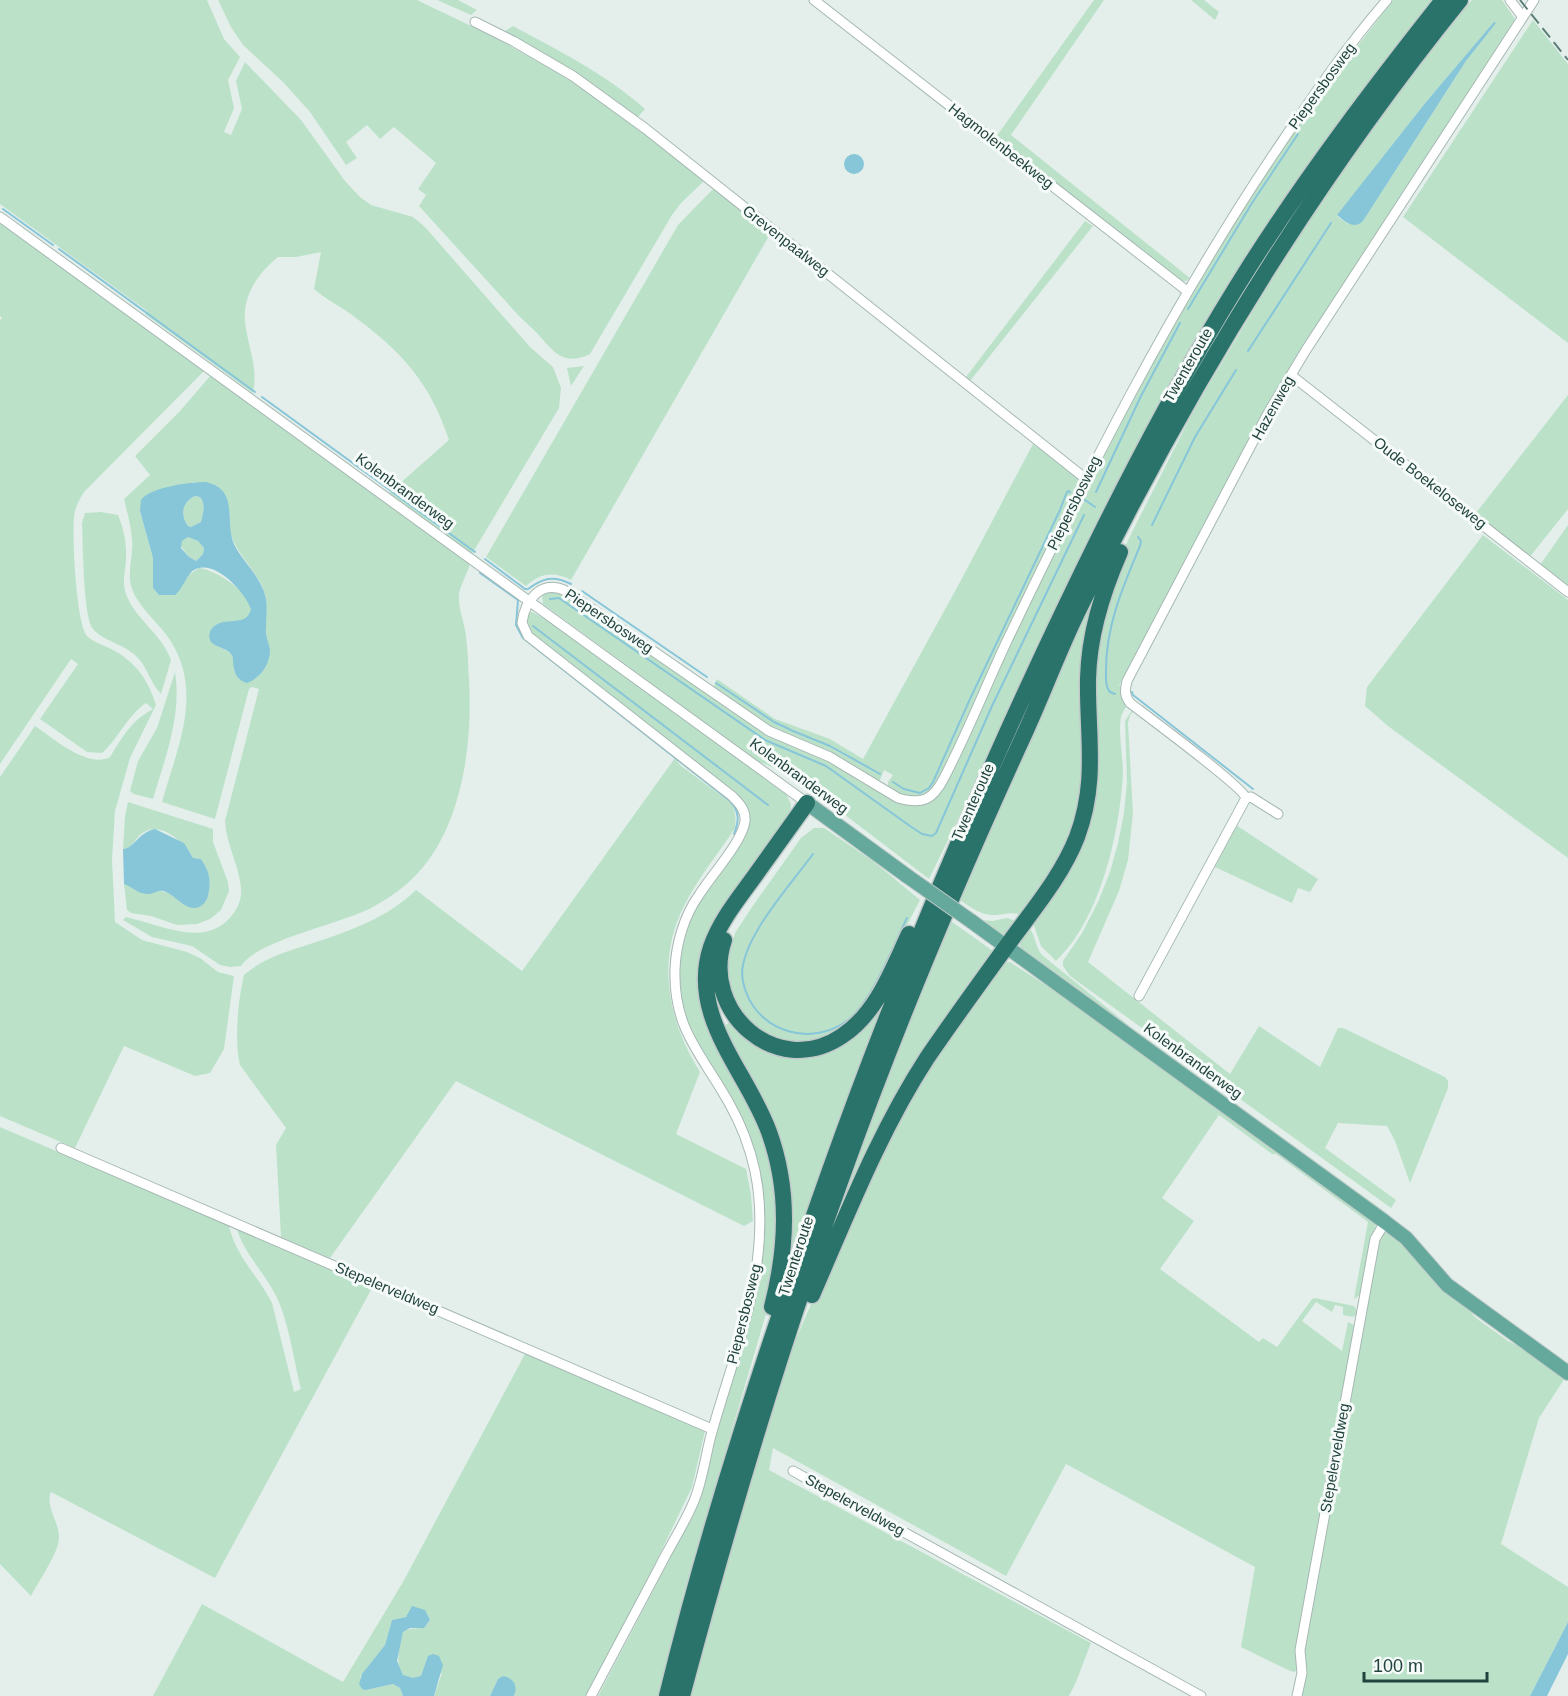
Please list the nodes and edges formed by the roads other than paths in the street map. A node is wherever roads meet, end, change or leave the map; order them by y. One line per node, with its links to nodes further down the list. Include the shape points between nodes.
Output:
1 (814, 0): 10 (street, Hagmolenbeekweg)
2 (1387, 0): 10 (street, Piepersbosweg, via 1308,103)
3 (1443, 0): 19 (highway, Twenteroute, via 1311,173 1250,265 1174,393 1078,579)
4 (1460, 0): 12 (highway, Twenteroute, via 1383,99 1300,218 1220,344)
5 (1510, 0): 7 (street)
6 (1534, 0): 7 (street, Hazenweg)
7 (1522, 16): 11 (street, Hazenweg)
8 (475, 21): 13 (street, Grevenpaalweg, via 573,76 637,123)
9 (0, 217): 15 (street, Kolenbranderweg)
10 (1187, 291): 13 (street, Piepersbosweg)
11 (1291, 375): 14 (street, Oude Boekeloseweg); 16 (street, Hazenweg, via 1125,690 1130,703 1245,793)
12 (1160, 451): 20 (highway, via 1097,613 1088,680 1092,765 1082,823 1061,870); 25 (highway, Twenteroute, via 1078,610 943,915 838,1185)
13 (1086, 479): 15 (street, Piepersbosweg, via 945,775 932,796 922,801 898,798 830,757 769,731 566,591 552,586 544,588)
14 (1568, 592)
15 (529, 602): 17 (street, Kolenbranderweg); 26 (street, Piepersbosweg, via 522,623 528,636 732,796 745,814 739,837 687,918 675,969 684,1026 700,1060 739,1121 759,1195 759,1260 752,1295)
16 (1246, 798): 18 (street, Hazenweg, via 1251,797); 21 (street)
17 (810, 806): 19 (highway, via 723,942 720,977 725,1001 738,1021 764,1041 790,1049 814,1048 853,1028 880,993); 20 (main road, Kolenbranderweg, bridge); 27 (highway, via 723,921 711,948 706,974 712,1019 769,1133 784,1206 780,1271)
18 (1278, 814)
19 (944, 874): 27 (highway, Twenteroute, via 851,1113)
20 (1006, 947): 23 (main road, Kolenbranderweg); 25 (highway, via 902,1099)
21 (1139, 996)
22 (61, 1148): 26 (street, Stepelerveldweg)
23 (1385, 1222): 24 (main road, Kolenbranderweg, via 1406,1238 1447,1285); 33 (street, Stepelerveldweg, via 1375,1239 1300,1650 1302,1673)
24 (1568, 1373)
25 (772, 1384): 31 (highway, Twenteroute)
26 (712, 1429): 29 (street, Piepersbosweg, via 695,1500)
27 (738, 1443): 30 (highway, Twenteroute)
28 (794, 1471): 32 (street, Stepelerveldweg)
29 (591, 1696)
30 (667, 1696)
31 (682, 1696)
32 (1201, 1696)
33 (1297, 1696)

